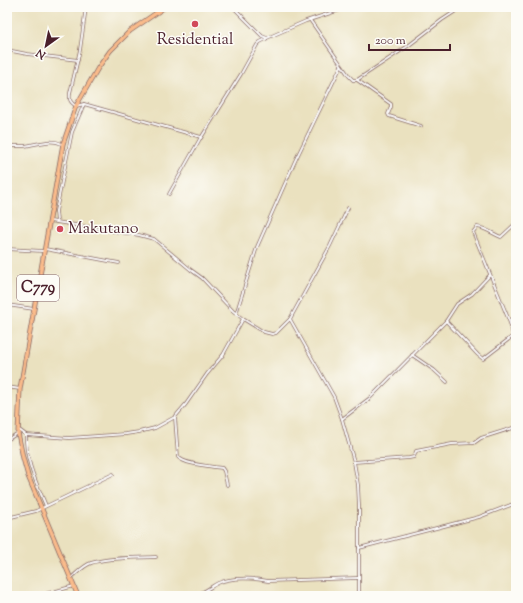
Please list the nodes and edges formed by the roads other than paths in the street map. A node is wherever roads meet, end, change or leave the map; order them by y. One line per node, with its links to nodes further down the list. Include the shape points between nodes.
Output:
1 (86, 7): 9 (street)
2 (165, 7): 13 (main road, C779, via 122,37 98,68)
3 (233, 7): 7 (street)
4 (349, 7): 6 (street)
5 (462, 7): 11 (street)
6 (310, 20): 7 (street); 10 (street)
7 (267, 38): 15 (street, via 257,45)
8 (7, 50): 9 (street)
9 (78, 60): 13 (street, via 69,100)
10 (342, 66): 11 (street, via 351,78); 31 (street, via 257,247)
11 (357, 80): 14 (street, via 391,104 388,116)
12 (84, 104): 13 (street); 15 (street, via 199,135); 19 (street, via 72,132)
13 (76, 106): 16 (main road, C779)
14 (421, 126)
15 (201, 138): 20 (street)
16 (63, 144): 17 (street, via 50,141); 18 (main road, C779)
17 (7, 146)
18 (56, 190): 19 (street); 22 (main road, C779)
19 (61, 191): 23 (street, via 56,211)
20 (169, 194)
21 (348, 208): 33 (street)
22 (50, 221): 23 (street); 26 (main road, C779)
23 (57, 222): 31 (street, via 154,239 210,285)
24 (516, 223): 28 (street, via 501,237 484,228 474,229 473,233)
25 (7, 249): 26 (street)
26 (45, 250): 27 (street); 30 (main road, C779)
27 (119, 263)
28 (490, 275): 34 (street, via 472,294 457,304); 35 (street)
29 (7, 305): 30 (street)
30 (34, 309): 40 (main road, C779)
31 (236, 314): 32 (street)
32 (243, 319): 33 (street, via 272,334); 41 (street, via 223,355)
33 (290, 319): 42 (street, via 328,385)
34 (446, 320): 35 (street, via 483,359); 37 (street)
35 (513, 336): 36 (street)
36 (516, 347)
37 (412, 355): 38 (street); 42 (street, via 370,398)
38 (447, 382)
39 (7, 387): 40 (street)
40 (20, 389): 44 (main road, C779)
41 (175, 417): 45 (street, via 155,428 140,432 69,438); 49 (street, via 179,459 222,468)
42 (342, 419): 47 (street)
43 (516, 426): 47 (street, via 481,438 474,443 452,444 416,451 414,457 410,458)
44 (18, 431): 45 (street); 46 (street); 52 (main road, C779, via 28,476)
45 (26, 435): 51 (street, via 27,453)
46 (7, 440)
47 (354, 462): 54 (street, via 359,499)
48 (113, 474): 51 (street)
49 (227, 485)
50 (516, 503): 54 (street, via 479,517)
51 (46, 506): 52 (street)
52 (41, 508): 53 (street); 57 (main road, C779)
53 (7, 518)
54 (359, 548): 56 (street)
55 (156, 557): 57 (street, via 91,564)
56 (358, 578): 61 (street, via 268,581 244,579 222,582 196,595); 64 (street)
57 (71, 579): 58 (main road, C779)
58 (74, 586): 59 (street); 60 (main road, C779)
59 (38, 596)
60 (78, 596)
61 (176, 596)
62 (261, 596): 63 (street)
63 (282, 596)
64 (359, 596)

